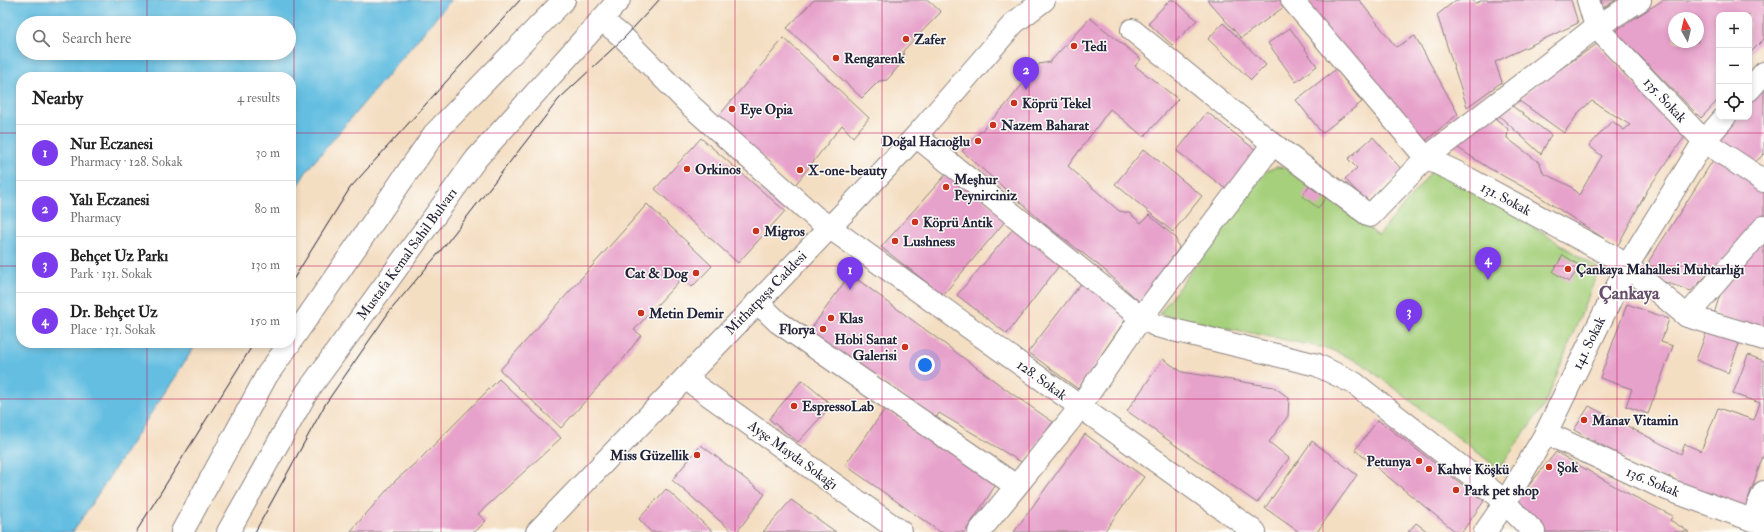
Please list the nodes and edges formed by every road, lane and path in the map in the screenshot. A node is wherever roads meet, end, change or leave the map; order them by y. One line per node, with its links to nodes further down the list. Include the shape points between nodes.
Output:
1 (564, 0): 24 (street, via 434,134)
2 (619, 0): 7 (street, Mustafa Kemal Sahil Bulvarı)
3 (1044, 0): 13 (street, Mithatpaşa Caddesi, via 1014,23)
4 (1292, 0): 16 (street, 131. Sokak)
5 (1588, 0): 8 (street, 135. Sokak)
6 (1640, 0): 8 (street)
7 (602, 20): 18 (street, 128. Sokak, via 624,38 691,106); 35 (street, Mustafa Kemal Sahil Bulvarı, via 471,165 307,392)
8 (1596, 27): 14 (street, 135. Sokak); 16 (street)
9 (1132, 30): 15 (street)
10 (1764, 73): 11 (street)
11 (1752, 87)
12 (1722, 120): 14 (street, 141. Sokak)
13 (916, 136): 18 (street, Mithatpaşa Caddesi); 23 (street)
14 (1704, 141): 17 (street, 135. Sokak); 20 (street, 141. Sokak)
15 (1273, 144): 16 (street, via 1370,216); 23 (street)
16 (1426, 158): 20 (street, 131. Sokak)
17 (1764, 181)
18 (829, 227): 21 (street, Mithatpaşa Caddesi); 28 (street, 128. Sokak)
19 (1764, 227): 22 (street)
20 (1626, 266): 22 (street, 131. Sokak); 29 (street, 141. Sokak)
21 (757, 302): 27 (street, Mithatpaşa Caddesi); 30 (street, via 778,322)
22 (1687, 316): 25 (street, 131. Sokak)
23 (1141, 318): 28 (street); 32 (street, via 1158,326 1317,365 1354,383)
24 (296, 333)
25 (1764, 340)
26 (286, 348): 34 (street, via 267,375)
27 (686, 378): 36 (street, Mithatpaşa Caddesi); 37 (street, Ayşe Mayda Sokağı)
28 (1079, 407): 30 (street); 39 (street, 128. Sokak)
29 (1546, 433): 32 (street, 141. Sokak); 33 (street, 136. Sokak, via 1664,488)
30 (1016, 486): 38 (street)
31 (1764, 492): 33 (street)
32 (1505, 503): 40 (street, 141. Sokak); 41 (street)
33 (1758, 521)
34 (182, 532)
35 (228, 532)
36 (537, 532)
37 (901, 532)
38 (980, 532)
39 (1255, 532)
40 (1486, 532)
41 (1534, 532)

